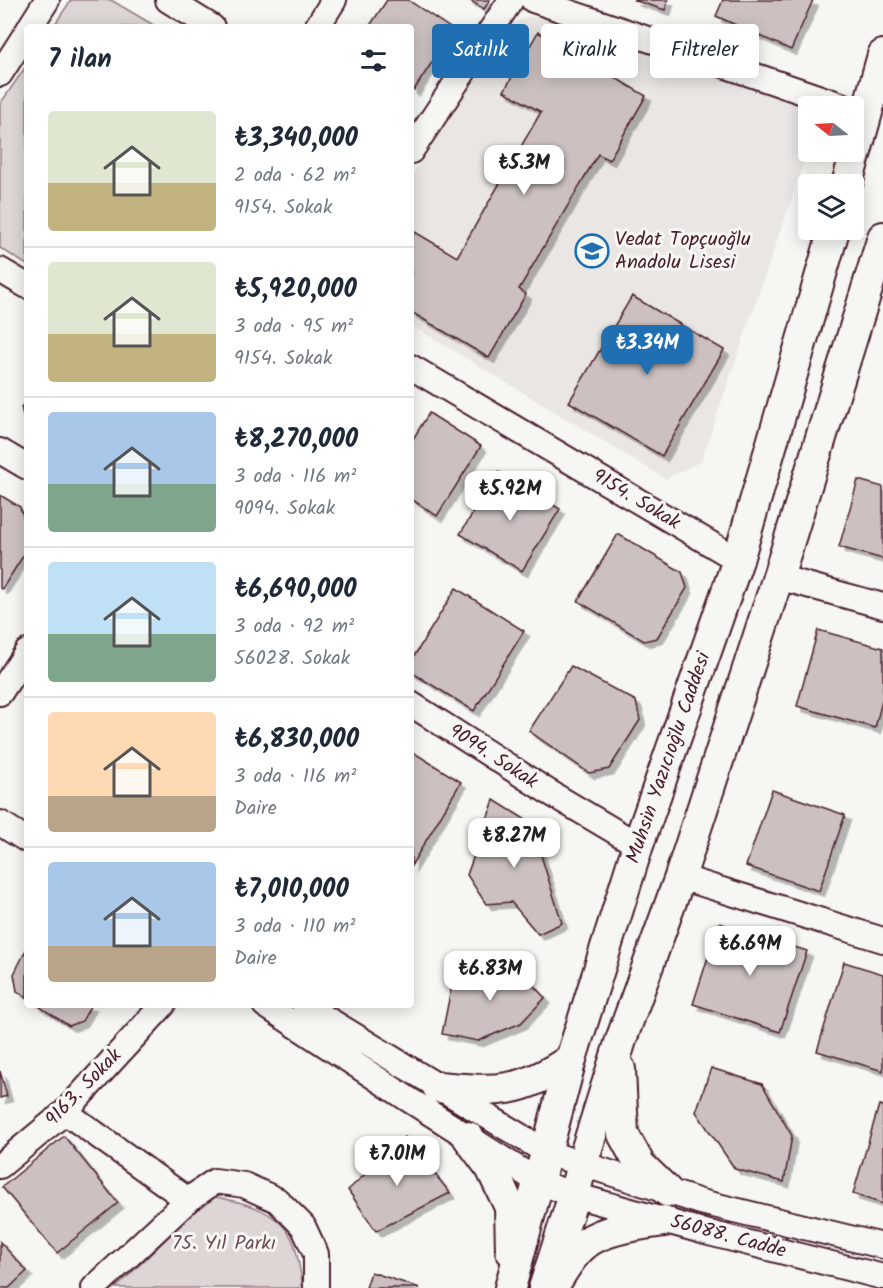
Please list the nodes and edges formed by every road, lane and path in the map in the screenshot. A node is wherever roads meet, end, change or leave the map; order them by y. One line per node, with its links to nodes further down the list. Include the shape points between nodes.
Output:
1 (47, 0): 6 (street)
2 (334, 0): 8 (street)
3 (511, 0): 14 (street)
4 (533, 0): 12 (street)
5 (178, 3): 7 (street)
6 (32, 24)
7 (208, 24)
8 (320, 24)
9 (24, 37): 11 (street)
10 (883, 55): 13 (main road)
11 (0, 74)
12 (814, 96)
13 (862, 96)
14 (414, 147)
15 (883, 237): 23 (main road)
16 (831, 240): 22 (main road, Muhsin Yazıcıoğlu Caddesi)
17 (0, 270): 18 (street)
18 (24, 284)
19 (414, 369): 22 (street, 9154. Sokak)
20 (0, 451): 21 (street)
21 (24, 465)
22 (738, 560): 30 (main road, Muhsin Yazıcıoğlu Caddesi)
23 (778, 577): 24 (street); 31 (main road)
24 (883, 606)
25 (24, 657): 26 (street)
26 (0, 693)
27 (414, 707): 30 (street, 9094. Sokak)
28 (0, 823): 29 (street)
29 (24, 838)
30 (638, 845): 37 (main road, Muhsin Yazıcıoğlu Caddesi)
31 (680, 877): 32 (street); 36 (main road)
32 (883, 940)
33 (160, 1008): 39 (street, 9163. Sokak)
34 (269, 1008): 40 (street, 56088. Cadde)
35 (309, 1008): 38 (street, 56088. Cadde)
36 (621, 1040): 42 (main road); 45 (main road, via 623,1134 640,1165)
37 (571, 1059): 38 (main road, via 550,1073 512,1088 486,1091); 41 (main road, Muhsin Yazıcıoğlu Caddesi)
38 (438, 1087): 41 (street, 56088. Cadde)
39 (65, 1112): 43 (street, 9163. Sokak); 47 (street)
40 (468, 1137): 44 (street, 56088. Cadde); 51 (main road, via 491,1168 510,1207)
41 (548, 1153): 42 (street, 56088. Cadde); 44 (main road, Muhsin Yazıcıoğlu Caddesi)
42 (582, 1164): 45 (street, 56088. Cadde); 46 (main road)
43 (0, 1166)
44 (539, 1182): 46 (street, 56088. Cadde); 51 (main road, Muhsin Yazıcıoğlu Caddesi)
45 (667, 1191): 49 (street, 56088. Cadde)
46 (574, 1196): 48 (street, 56088. Cadde); 54 (main road)
47 (188, 1200): 52 (street); 53 (street, via 215,1182 244,1185 277,1200 303,1226 316,1254)
48 (664, 1221): 50 (street, 56088. Cadde); 55 (main road, via 592,1239 572,1258)
49 (883, 1246)
50 (883, 1277)
51 (511, 1287)
52 (94, 1288)
53 (316, 1288)
54 (544, 1288)
55 (552, 1288)

